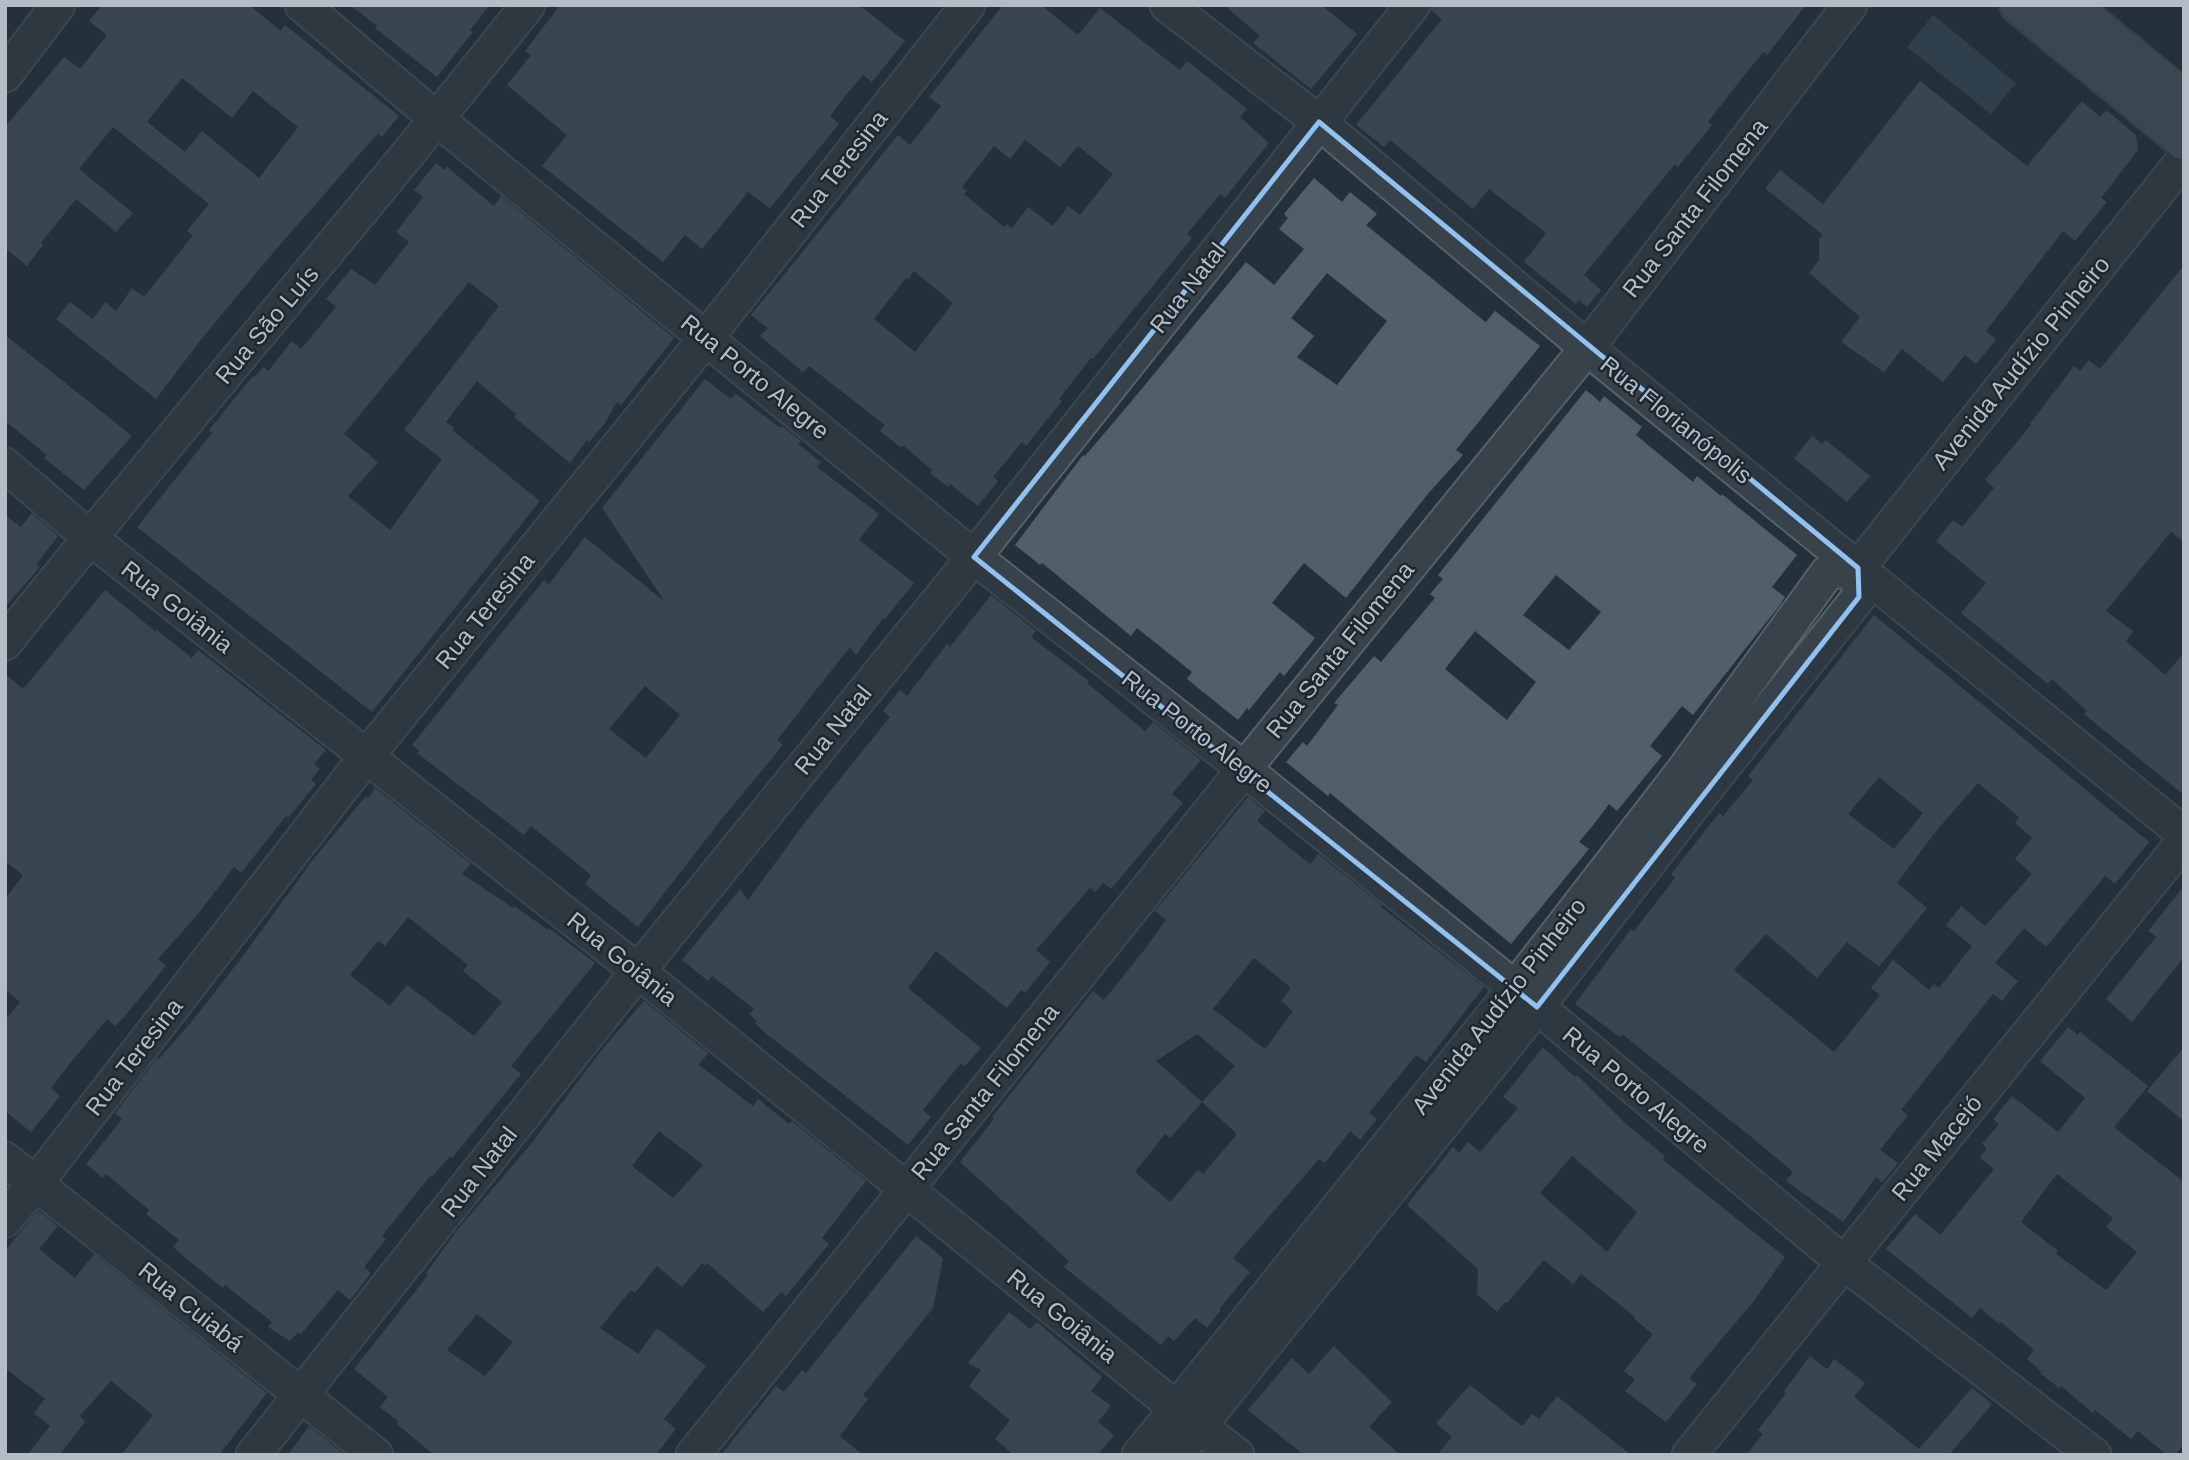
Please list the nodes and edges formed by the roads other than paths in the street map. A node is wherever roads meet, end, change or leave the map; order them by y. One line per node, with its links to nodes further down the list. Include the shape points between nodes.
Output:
1 (58, 5): 10 (street)
2 (302, 5): 12 (street, Rua Porto Alegre)
3 (528, 5): 12 (street, Rua São Luís)
4 (968, 5): 16 (street, Rua Teresina)
5 (1167, 5): 13 (street, Rua Florianópolis)
6 (1413, 5): 13 (street, Rua Natal)
7 (1850, 5): 17 (street, Rua Santa Filomena)
8 (2019, 5): 14 (main road)
9 (2069, 5): 11 (main road)
10 (5, 75)
11 (2184, 100)
12 (438, 120): 16 (street, Rua Porto Alegre); 19 (street, Rua São Luís)
13 (1319, 122): 17 (street, Rua Florianópolis); 20 (street, Rua Natal)
14 (2184, 140)
15 (2184, 159): 21 (street, Avenida Audízio Pinheiro)
16 (707, 337): 20 (street, Rua Porto Alegre); 23 (street, Rua Teresina)
17 (1587, 348): 21 (street, Rua Florianópolis); 24 (street, Rua Santa Filomena)
18 (5, 465): 19 (street, Rua Goiânia)
19 (89, 537): 22 (street, Rua São Luís); 23 (street, Rua Goiânia)
20 (974, 557): 24 (street, Rua Porto Alegre); 27 (street, Rua Natal)
21 (1858, 568): 25 (street, Rua Florianópolis); 28 (street, Avenida Audízio Pinheiro, via 1859,597 1694,781)
22 (5, 643)
23 (366, 757): 27 (street, Rua Goiânia); 30 (street, Rua Teresina)
24 (1244, 769): 28 (street, Rua Porto Alegre); 31 (street, Rua Santa Filomena)
25 (2184, 834)
26 (2184, 841): 33 (street, Rua Maceió)
27 (638, 971): 31 (street, Rua Goiânia); 34 (street, Rua Natal)
28 (1526, 998): 33 (street, Rua Porto Alegre); 35 (street, Avenida Audízio Pinheiro)
29 (5, 1159): 30 (street, Rua Cuiabá)
30 (36, 1183): 32 (street, Rua Teresina); 34 (street, Rua Cuiabá)
31 (906, 1190): 35 (street, Rua Goiânia); 38 (street, Rua Santa Filomena)
32 (5, 1220)
33 (1844, 1263): 42 (street, Rua Maceió); 43 (street, Rua Porto Alegre)
34 (302, 1396): 36 (street, Rua Natal); 37 (street, Rua Cuiabá)
35 (1188, 1417): 39 (street, Avenida Audízio Pinheiro); 40 (street, Avenida Audízio Pinheiro); 41 (street, Rua Goiânia)
36 (253, 1455)
37 (376, 1455)
38 (693, 1455)
39 (1139, 1455)
40 (1176, 1455)
41 (1237, 1455)
42 (1689, 1455)
43 (2094, 1455)

